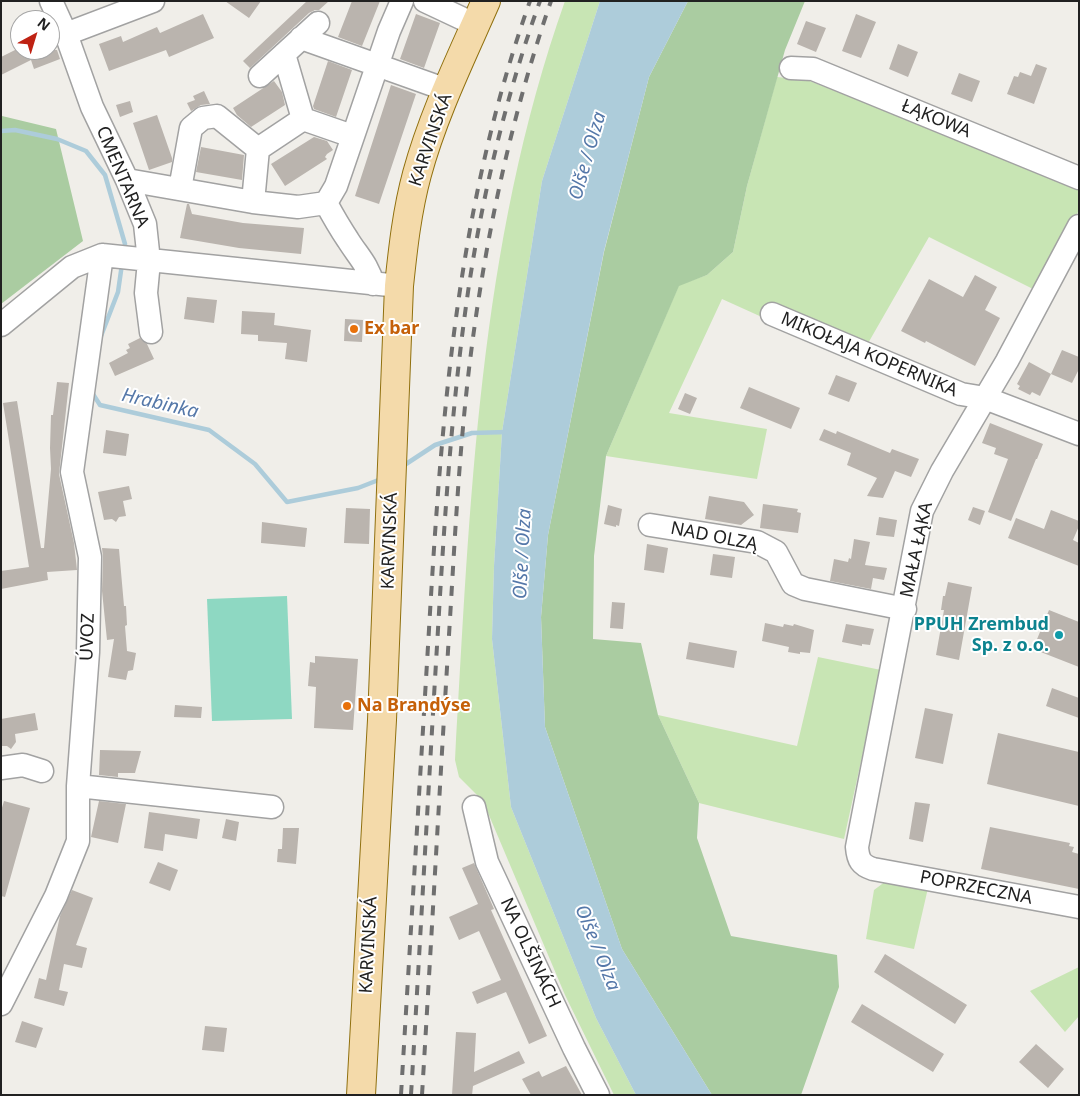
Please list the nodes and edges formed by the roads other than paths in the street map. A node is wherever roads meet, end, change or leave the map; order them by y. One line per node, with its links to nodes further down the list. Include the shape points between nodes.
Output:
1 (51, 1): 7 (street, CMENTARNA)
2 (153, 1): 7 (street)
3 (402, 1): 10 (street)
4 (425, 1): 5 (street)
5 (481, 13): 13 (main road, KARVINSKÁ)
6 (318, 23): 8 (street)
7 (66, 34): 18 (street, CMENTARNA, via 92,107)
8 (301, 38): 9 (street); 10 (street)
9 (284, 54): 12 (street); 14 (street)
10 (377, 66): 13 (street); 15 (street)
11 (791, 68): 17 (street, ŁĄKOWA, via 813,69)
12 (260, 76)
13 (448, 90): 25 (main road, KARVINSKÁ, via 430,134)
14 (303, 119): 15 (street); 16 (street)
15 (352, 136): 21 (street, via 336,186)
16 (258, 148): 19 (street, via 217,116 203,118 191,128); 20 (street)
17 (1079, 178)
18 (127, 180): 19 (street); 24 (street, CMENTARNA, via 145,224)
19 (180, 189): 20 (street)
20 (253, 202): 21 (street, via 298,207)
21 (326, 203): 25 (street, via 369,271)
22 (1079, 226): 29 (street, MAŁA ŁĄKA)
23 (108, 256): 24 (street); 27 (street, via 72,267); 35 (street, ÚVOZ, via 72,472 90,557 88,652)
24 (145, 260): 25 (street); 28 (street, CMENTARNA)
25 (386, 285): 41 (main road, KARVINSKÁ, via 394,446)
26 (772, 314): 29 (street, MIKOŁAJA KOPERNIKA, via 961,394)
27 (1, 325)
28 (151, 332)
29 (985, 398): 30 (street, MIKOŁAJA KOPERNIKA); 32 (street, MAŁA ŁĄKA, via 922,511)
30 (1079, 434)
31 (650, 525): 32 (street, NAD OLZĄ, via 757,542 776,552 793,584 804,590)
32 (904, 609): 38 (street, MAŁA ŁĄKA, via 857,847 863,865)
33 (1, 768): 34 (street, via 23,765)
34 (42, 771)
35 (78, 786): 36 (street); 40 (street, ÚVOZ, via 78,841 56,896)
36 (272, 807)
37 (474, 807): 42 (street, NA OLŠINÁCH, via 488,862)
38 (873, 869): 39 (street, POPRZECZNA)
39 (1079, 907)
40 (1, 1004)
41 (361, 1095)
42 (598, 1095)

